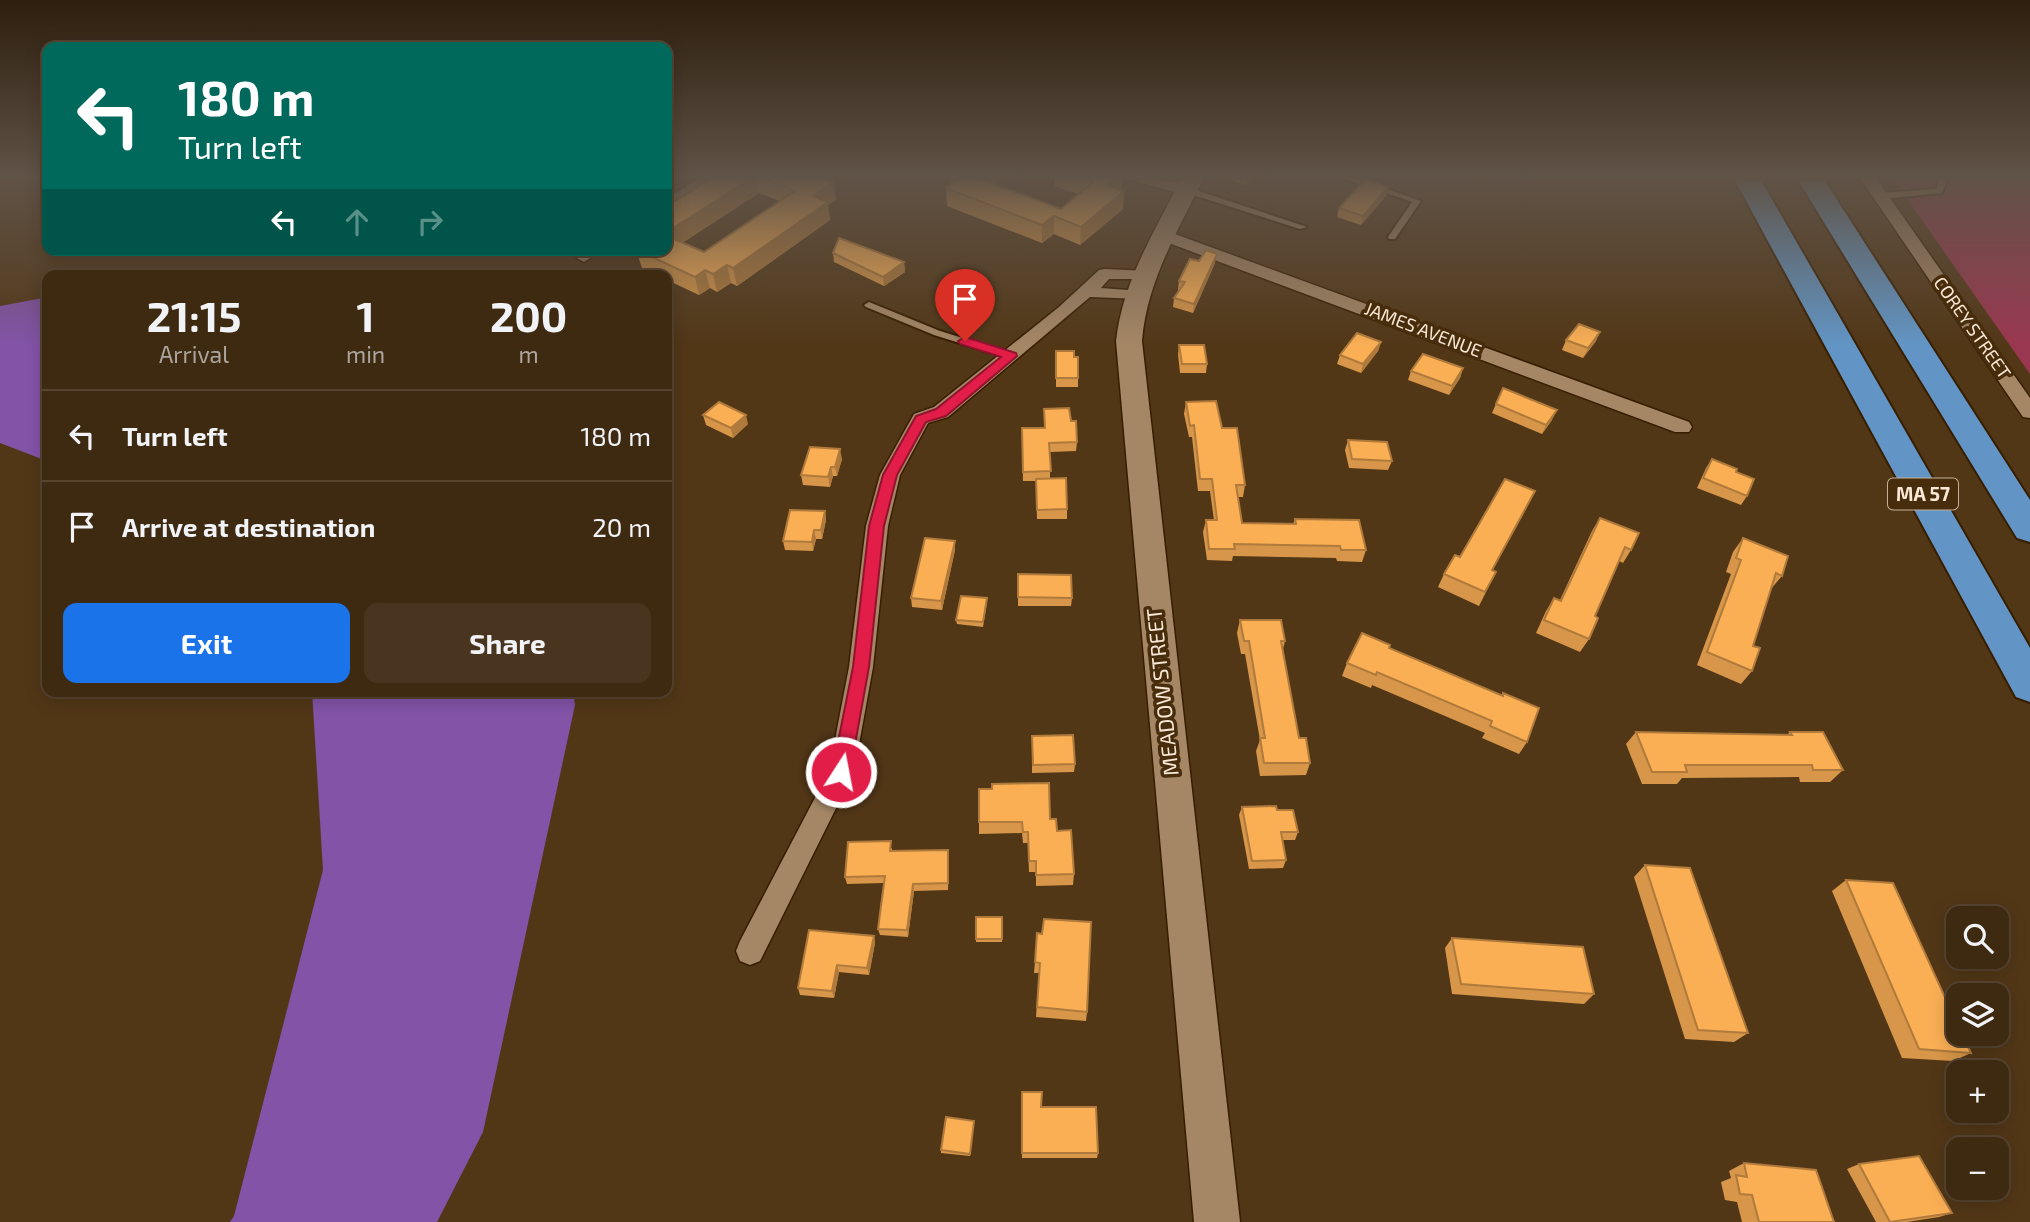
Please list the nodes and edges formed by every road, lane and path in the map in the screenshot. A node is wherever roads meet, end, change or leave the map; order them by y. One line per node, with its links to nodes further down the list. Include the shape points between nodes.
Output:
1 (1166, 232): 6 (street, MEADOW STREET)
2 (1396, 232): 7 (lane)
3 (1777, 232): 14 (highway, MA 57)
4 (1844, 232): 13 (highway)
5 (1905, 232): 11 (street, COREY STREET)
6 (1164, 235): 8 (street, MEADOW STREET); 12 (street, JAMES AVENUE)
7 (1392, 237)
8 (1139, 285): 10 (street, via 1088,292); 16 (street, MEADOW STREET, via 1129,341)
9 (869, 305): 10 (lane)
10 (1011, 356): 15 (street, via 941,412 921,419 890,475 877,526 861,667 841,772)
11 (2030, 412)
12 (1682, 426)
13 (2030, 528)
14 (2030, 685)
15 (750, 951)
16 (1217, 1222)

